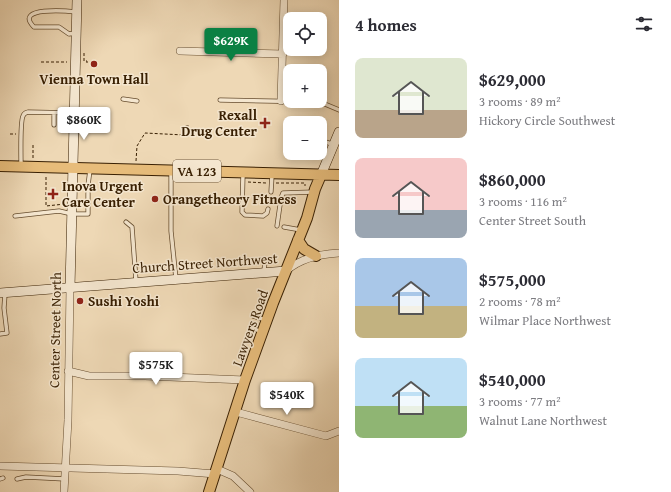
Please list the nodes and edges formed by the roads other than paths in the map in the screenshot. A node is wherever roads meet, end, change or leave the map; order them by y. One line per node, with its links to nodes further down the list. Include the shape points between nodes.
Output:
1 (77, 0): 3 (street, Center Street North)
2 (284, 0): 4 (street)
3 (77, 12): 5 (street, Center Street North); 5 (lane, via 44,11 33,13 30,18 34,26 59,28 69,34)
4 (284, 12)
5 (76, 33): 14 (street, Center Street North)
6 (180, 51): 7 (street)
7 (283, 54): 11 (street)
8 (123, 99): 10 (lane)
9 (220, 100): 11 (lane)
10 (137, 101)
11 (281, 102): 12 (lane, via 320,102)
12 (339, 110)
13 (54, 113): 14 (lane); 15 (lane); 19 (lane, via 28,112 22,116)
14 (74, 114): 20 (street, Center Street North)
15 (54, 125)
16 (337, 139): 17 (lane); 23 (street)
17 (327, 140)
18 (0, 166): 19 (main road, VA 123)
19 (21, 167): 20 (main road, VA 123)
20 (73, 168): 21 (main road, VA 123); 30 (street, Center Street North)
21 (90, 169): 22 (main road, VA 123); 30 (lane, via 88,214)
22 (172, 171): 25 (main road, VA 123); 41 (lane, via 171,231)
23 (321, 175): 24 (main road, VA 123); 26 (main road, VA 123); 28 (main road, Lawyers Road)
24 (339, 175)
25 (245, 177): 26 (main road, VA 123); 29 (lane, via 243,214 263,216)
26 (272, 178): 27 (lane)
27 (271, 192)
28 (310, 192): 33 (lane, via 283,193); 35 (main road, Lawyers Road, via 308,213)
29 (268, 209)
30 (72, 214): 31 (lane, via 59,211); 43 (street, Center Street North)
31 (15, 216)
32 (126, 222): 42 (lane, via 132,227)
33 (277, 226)
34 (284, 227): 35 (lane)
35 (300, 235): 37 (main road, via 304,249); 39 (main road, Lawyers Road)
36 (339, 253): 37 (street, Church Street Northwest)
37 (316, 256): 39 (street, Church Street Northwest, via 297,263)
38 (265, 261): 40 (lane)
39 (286, 272): 40 (street, Church Street Northwest); 46 (main road, Lawyers Road)
40 (264, 273): 41 (street, Church Street Northwest)
41 (176, 280): 42 (street, Church Street Northwest)
42 (136, 282): 43 (street, Church Street Northwest)
43 (70, 288): 44 (street, Church Street Northwest); 50 (street, Center Street North)
44 (2, 293): 49 (lane, via 7,333)
45 (252, 316): 46 (lane)
46 (267, 321): 48 (main road, Lawyers Road)
47 (252, 328): 48 (lane)
48 (263, 333): 51 (main road, Lawyers Road)
49 (0, 334)
50 (68, 371): 51 (street, via 89,376); 55 (street, Center Street North)
51 (246, 380): 52 (main road, Lawyers Road)
52 (236, 412): 53 (street, via 326,436); 56 (main road, Lawyers Road)
53 (339, 431)
54 (0, 466): 55 (street)
55 (66, 468): 56 (street); 58 (street, Center Street North)
56 (216, 471): 60 (main road, Lawyers Road); 61 (street, via 233,476)
57 (17, 479): 58 (lane)
58 (65, 479): 59 (street, Center Street North)
59 (64, 492)
60 (209, 492)
61 (250, 492)

